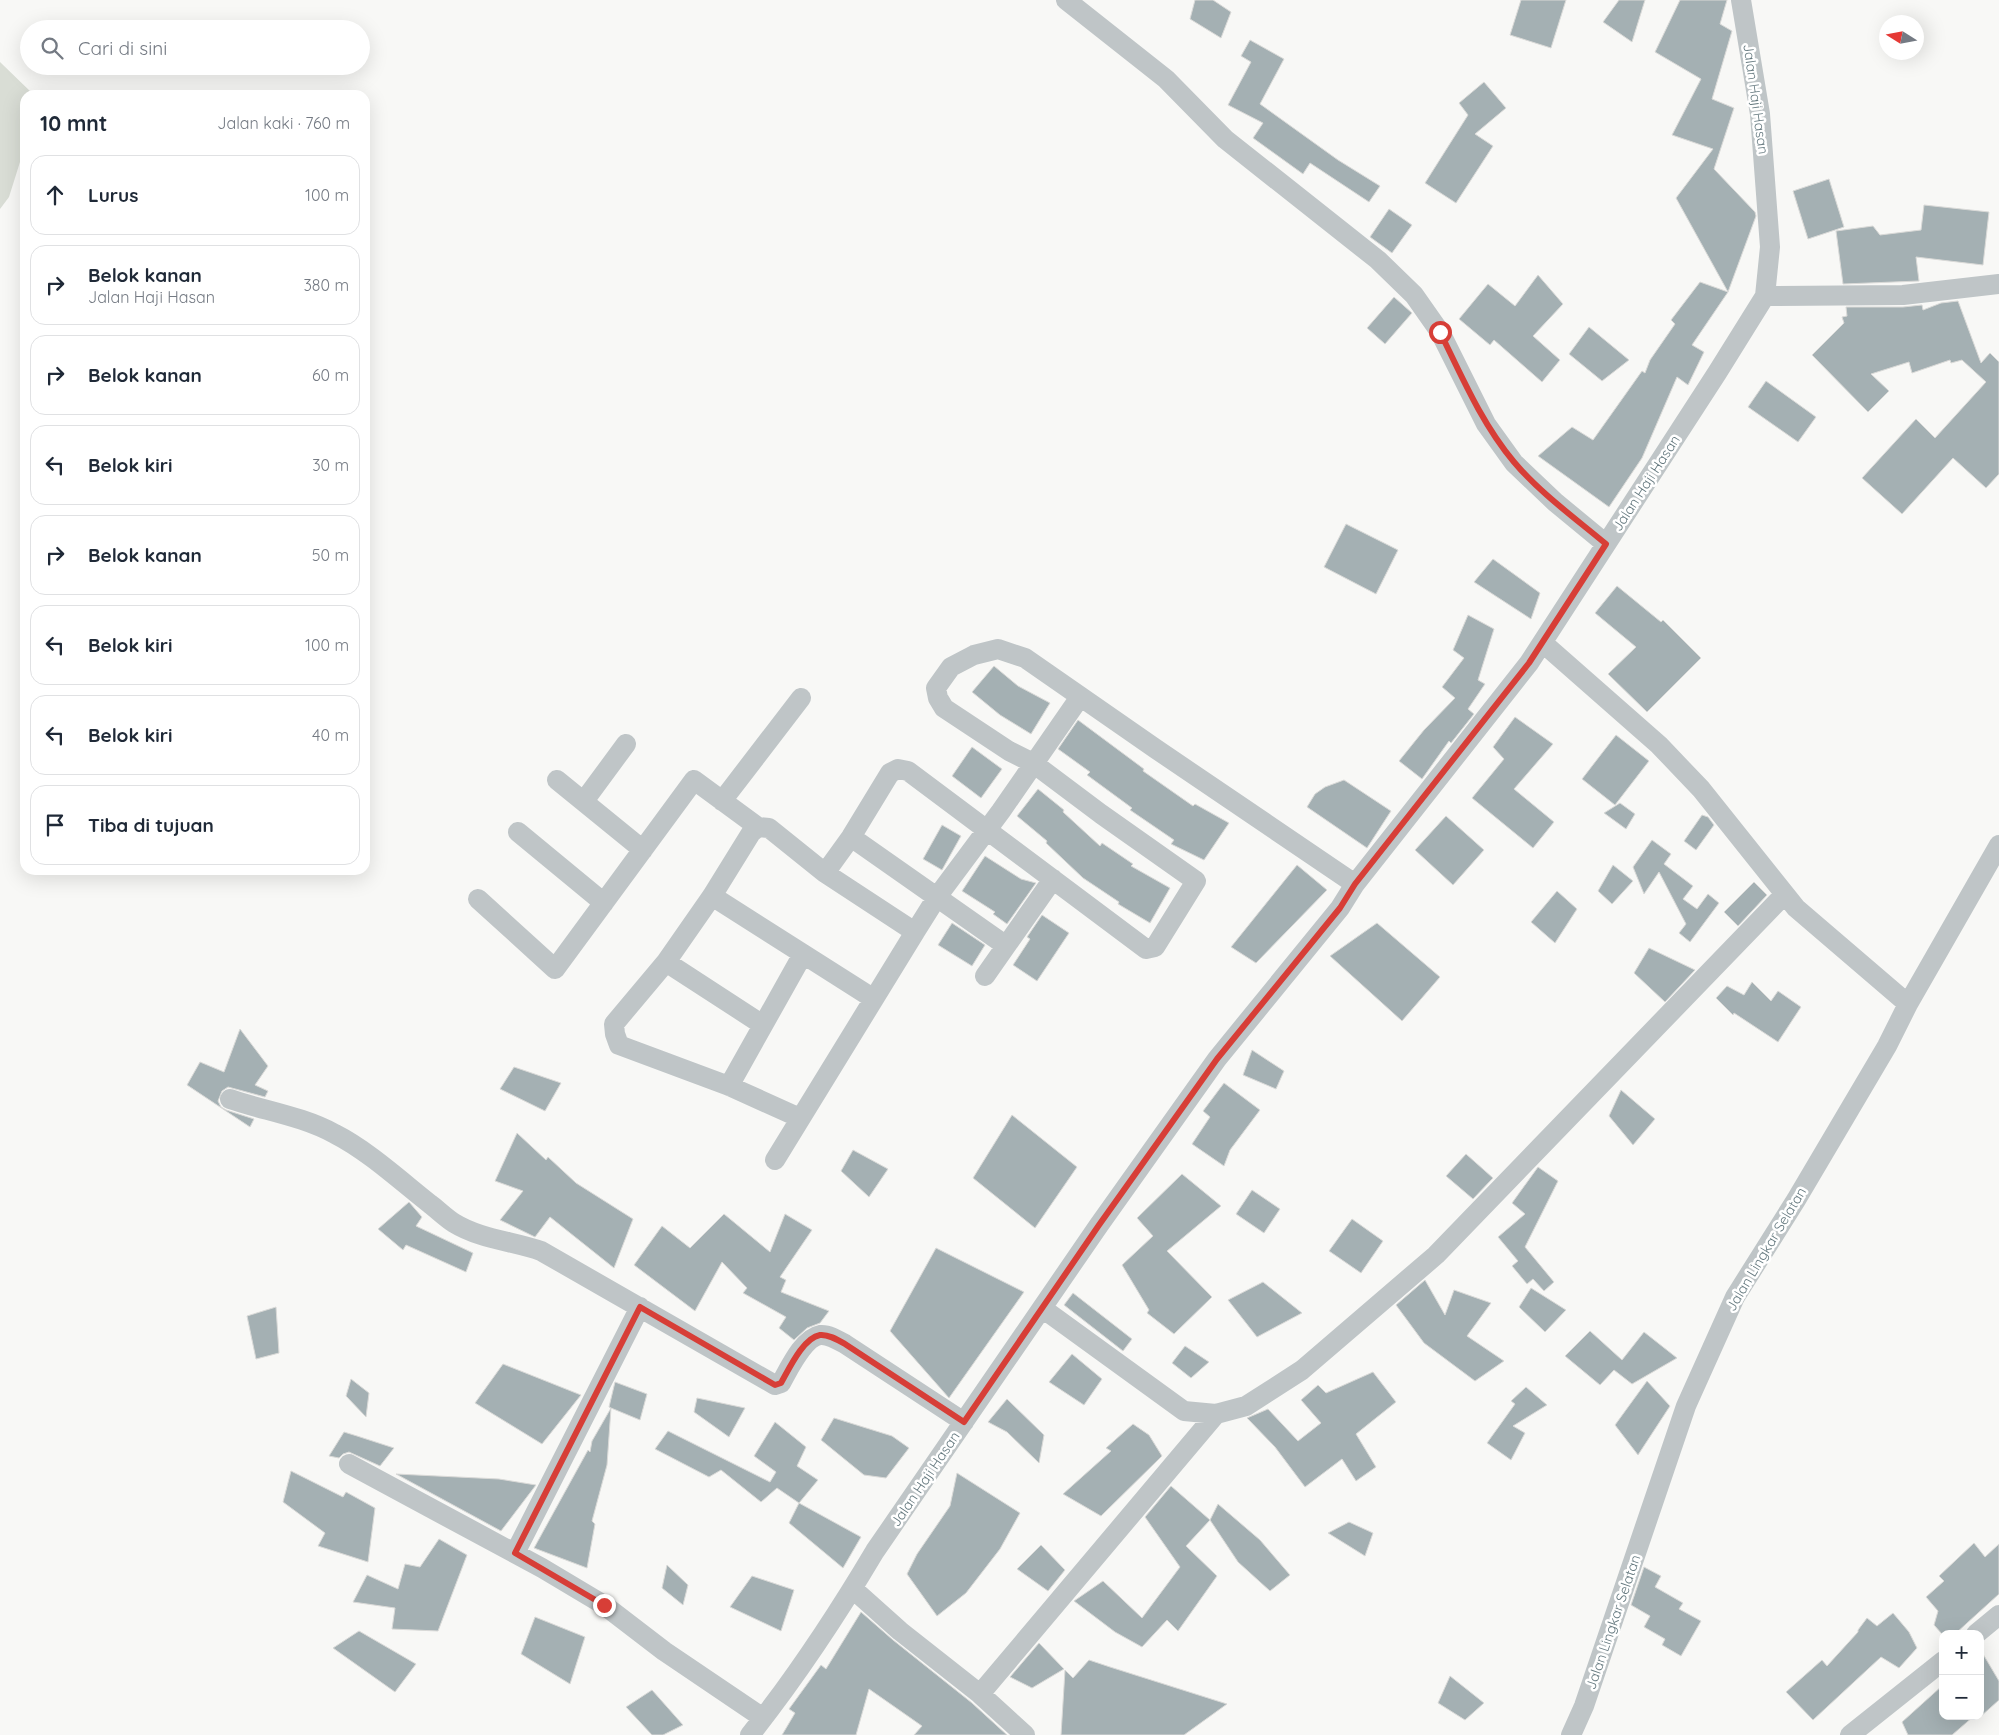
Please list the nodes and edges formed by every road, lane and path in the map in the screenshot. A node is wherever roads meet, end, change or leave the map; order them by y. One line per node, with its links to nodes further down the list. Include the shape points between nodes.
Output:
1 (1066, 0): 5 (street, via 1166,79 1225,139 1378,260 1414,295 1440,332 1486,424 1514,463)
2 (1741, 0): 4 (street, Jalan Haji Hasan, via 1760,114 1765,169 1770,247)
3 (1999, 284): 4 (street, via 1903,295)
4 (1765, 296): 5 (street, Jalan Haji Hasan)
5 (1606, 544): 6 (street, Jalan Haji Hasan)
6 (1543, 642): 22 (street, Jalan Haji Hasan); 23 (street, via 1659,745 1701,789)
7 (1080, 697): 10 (street); 10 (street, via 1026,658 998,649 974,655 951,667 936,688 944,708); 22 (street)
8 (800, 698): 13 (street)
9 (626, 744): 12 (street)
10 (1033, 763): 15 (street); 21 (street, via 1196,881 1156,946 1146,949)
11 (557, 780): 12 (street)
12 (584, 801): 19 (street)
13 (722, 801): 14 (street); 19 (street, via 694,780)
14 (758, 827): 20 (street, via 769,828); 24 (street, via 751,832)
15 (987, 831): 17 (street, via 908,771 898,769 890,773); 21 (street); 25 (street)
16 (518, 832): 27 (street)
17 (851, 837): 20 (street); 25 (street)
18 (1999, 845): 34 (street, Jalan Lingkar Selatan)
19 (643, 850): 27 (street)
20 (825, 873): 28 (street)
21 (1053, 879): 29 (street)
22 (1355, 884): 41 (street, Jalan Haji Hasan, via 1340,908 1217,1059)
23 (1784, 895): 34 (street); 42 (street, via 1436,1255 1302,1370 1246,1406)
24 (712, 896): 30 (street); 31 (street)
25 (937, 897): 28 (street); 29 (street)
26 (478, 899): 27 (street, via 554,969)
27 (604, 903)
28 (915, 932): 33 (street)
29 (1005, 945): 32 (street)
30 (803, 954): 33 (street); 35 (street)
31 (666, 962): 35 (street); 36 (street, via 614,1024 619,1045)
32 (985, 976)
33 (874, 999): 38 (street)
34 (1908, 1004): 54 (street, Jalan Lingkar Selatan, via 1887,1046 1735,1296 1686,1406 1584,1706)
35 (763, 1025): 36 (street)
36 (729, 1086): 38 (street)
37 (230, 1099): 40 (street, via 297,1118 335,1134 454,1223 479,1235 541,1251)
38 (800, 1118): 39 (street)
39 (775, 1160)
40 (640, 1307): 43 (street, via 775,1385 781,1383 802,1347 814,1337 827,1336 845,1344); 45 (street)
41 (1042, 1308): 42 (street, via 1184,1411); 43 (street, Jalan Haji Hasan)
42 (1216, 1414): 50 (street)
43 (964, 1422): 46 (street, Jalan Haji Hasan, via 875,1551)
44 (349, 1464): 45 (street)
45 (515, 1553): 51 (street, via 604,1605 664,1651)
46 (853, 1589): 50 (street); 51 (street, Jalan Haji Hasan, via 787,1688)
47 (1999, 1615): 48 (street)
48 (1981, 1630)
49 (1939, 1664): 55 (street)
50 (980, 1694): 53 (street)
51 (763, 1718): 52 (street, Jalan Haji Hasan)
52 (750, 1735)
53 (1025, 1735)
54 (1571, 1735)
55 (1850, 1735)

